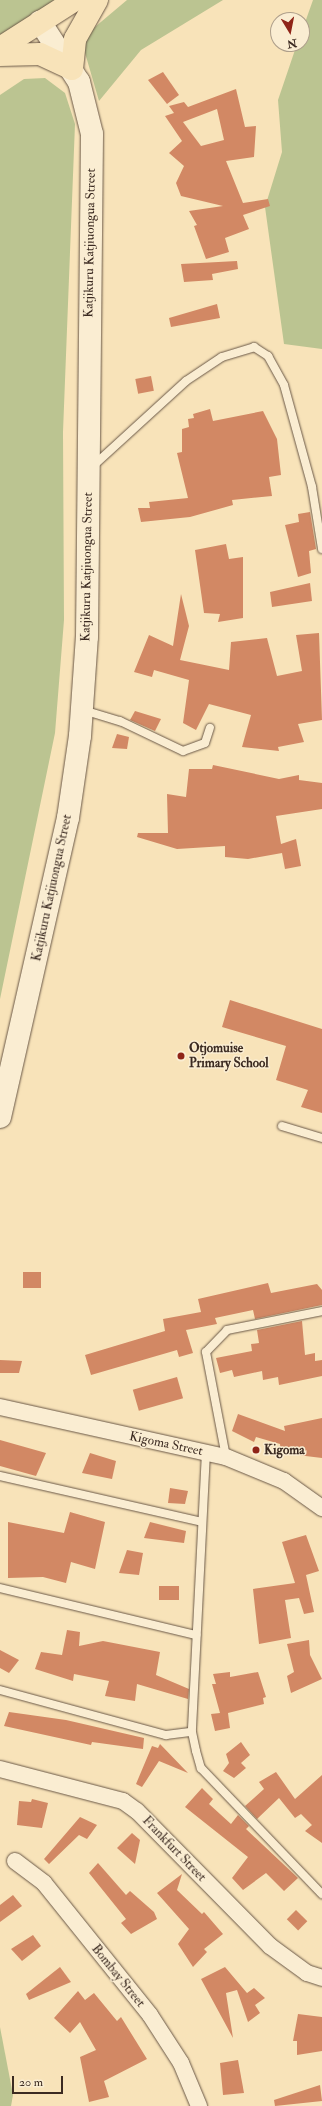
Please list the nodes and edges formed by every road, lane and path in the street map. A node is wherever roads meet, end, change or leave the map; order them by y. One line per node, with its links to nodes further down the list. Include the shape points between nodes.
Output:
1 (75, 0): 3 (main road)
2 (97, 0): 6 (main road, via 75,39)
3 (40, 22): 4 (main road); 6 (street, Katjikuru Katjiuongua Street)
4 (0, 48)
5 (0, 55): 6 (main road, via 40,54)
6 (72, 70): 7 (street, Katjikuru Katjiuongua Street, via 86,101 92,134)
7 (88, 470): 8 (lane, via 186,381 222,357 254,347 268,356 284,385 312,487); 9 (street, Katjikuru Katjiuongua Street, via 87,637)
8 (322, 549)
9 (82, 709): 10 (lane, via 120,721 183,751 205,744); 11 (street, Katjikuru Katjiuongua Street, via 67,826)
10 (210, 728)
11 (0, 1117)
12 (282, 1126): 13 (lane)
13 (322, 1138)
14 (322, 1311): 17 (lane, via 227,1330 206,1352)
15 (0, 1407): 16 (street, Kigoma Street)
16 (206, 1452): 17 (street, Kigoma Street); 20 (lane)
17 (226, 1457): 19 (street, Kigoma Street, via 284,1481)
18 (0, 1476): 20 (lane)
19 (322, 1508)
20 (202, 1522): 22 (lane)
21 (0, 1588): 22 (lane)
22 (196, 1635): 24 (lane)
23 (0, 1690): 24 (lane, via 166,1735)
24 (192, 1732): 27 (lane, via 201,1768)
25 (0, 1770): 28 (street, Frankfurt Street, via 123,1801 137,1810 270,1946 307,1973)
26 (15, 1861): 29 (street, Bombay Street, via 44,1883 150,2015 181,2063)
27 (322, 1894)
28 (322, 1978)
29 (199, 2106)

